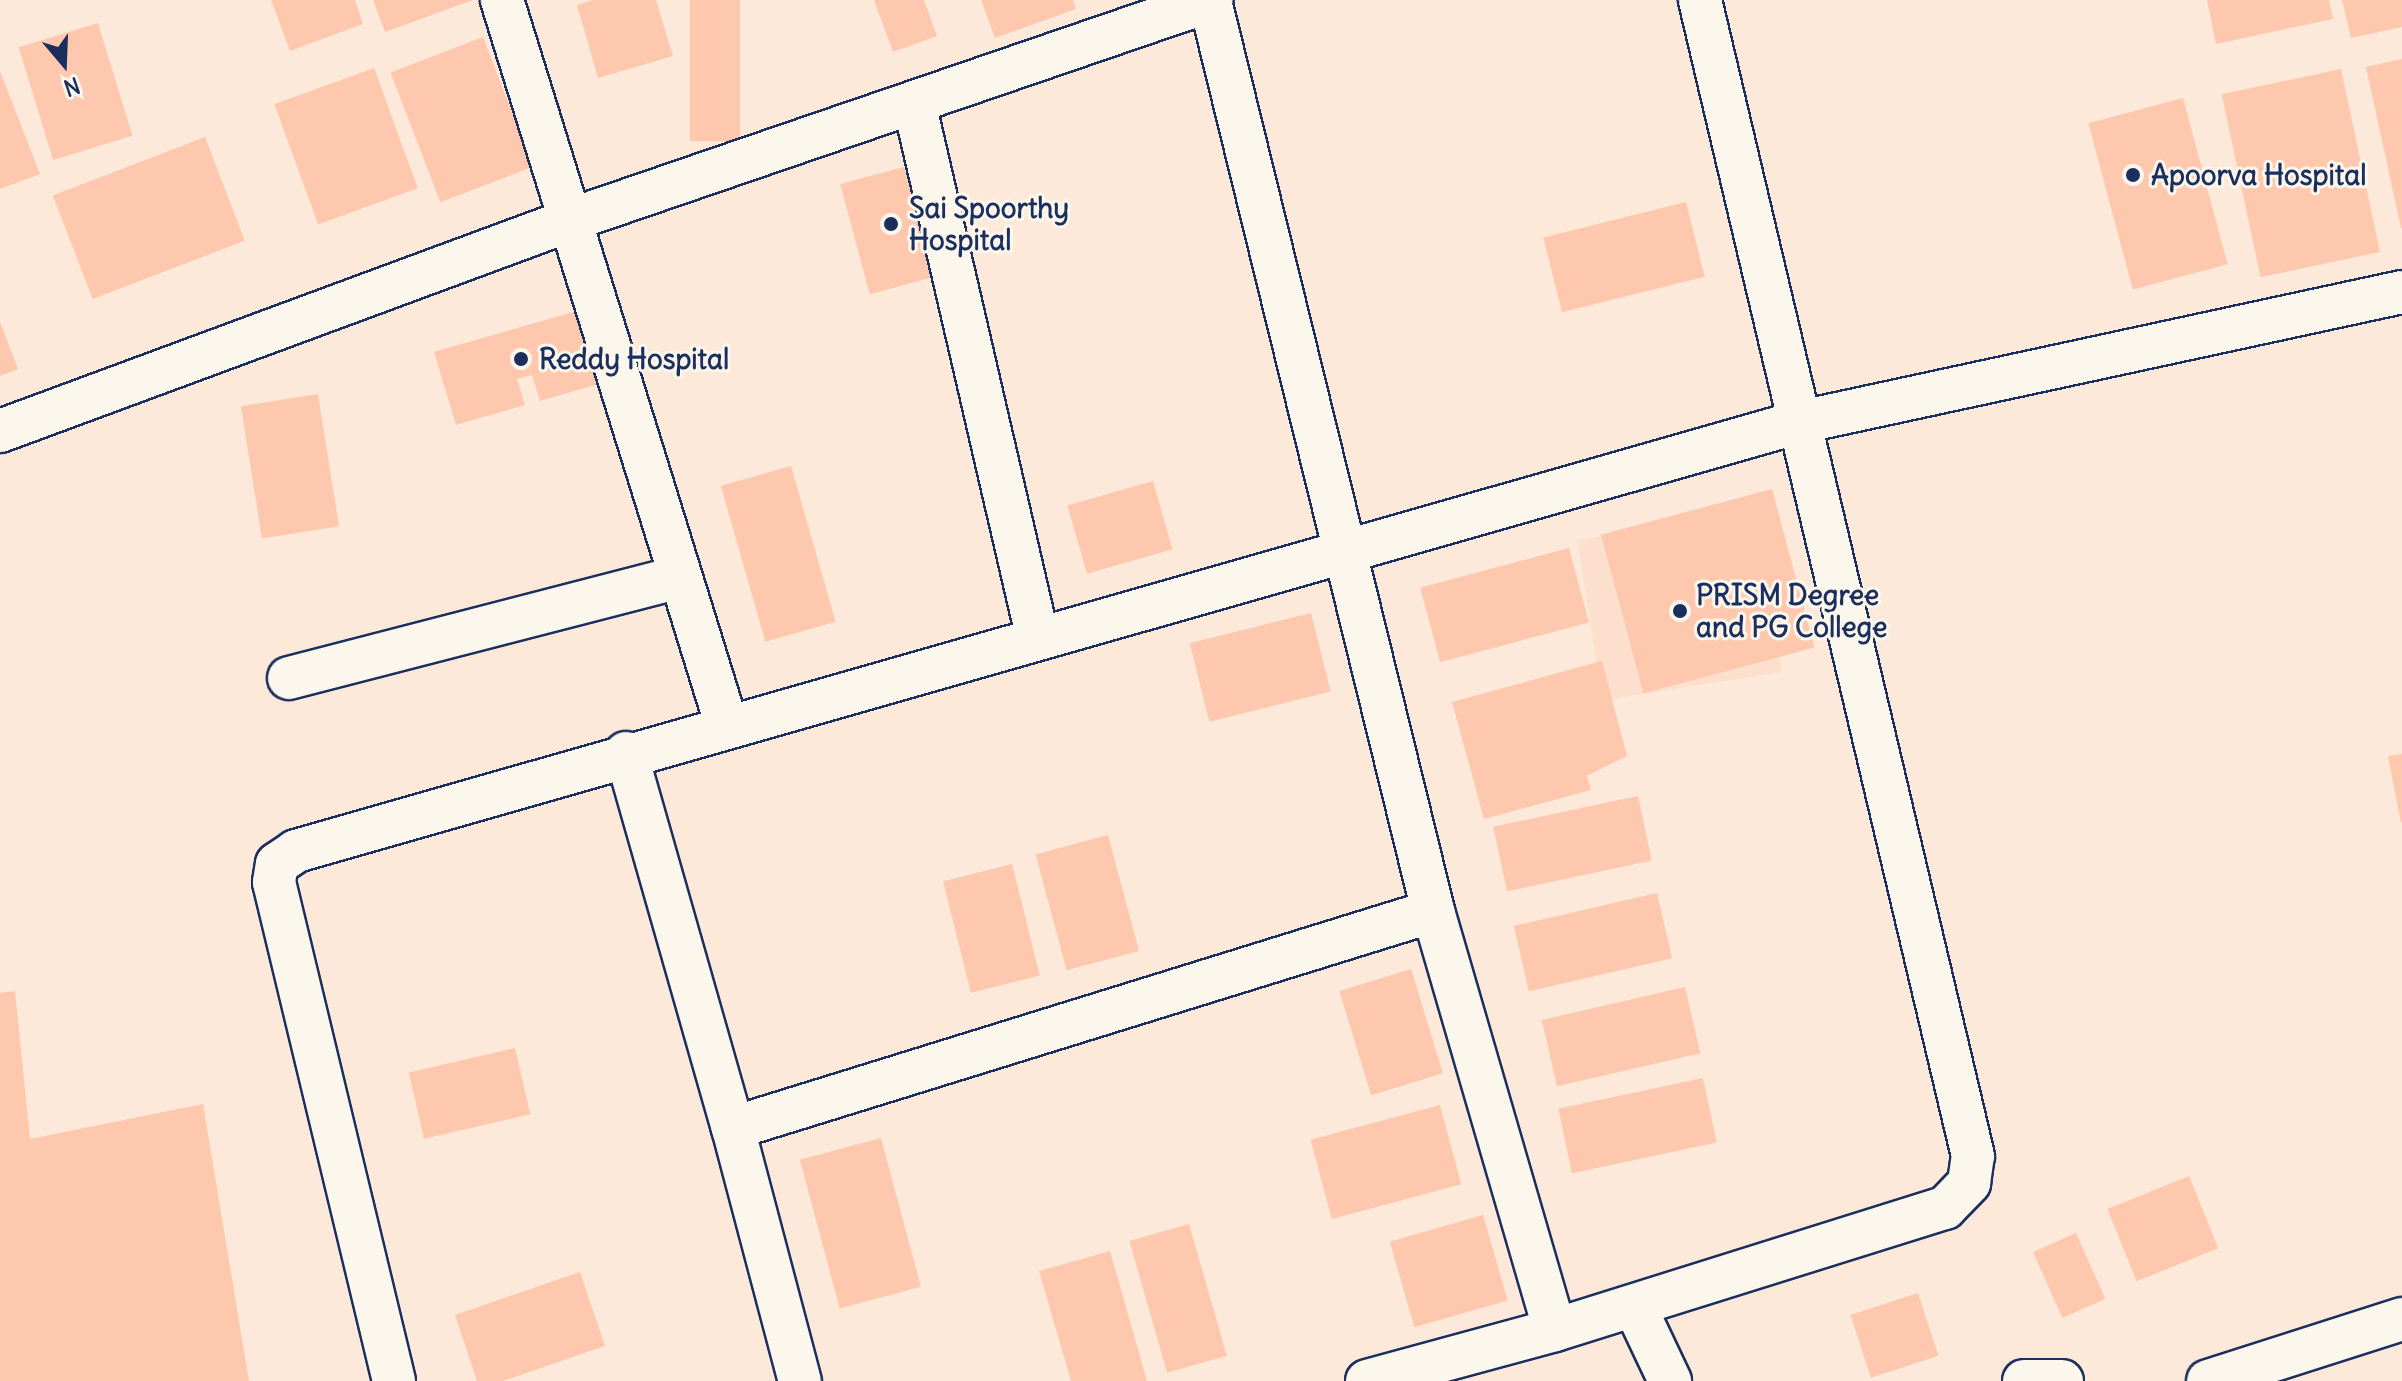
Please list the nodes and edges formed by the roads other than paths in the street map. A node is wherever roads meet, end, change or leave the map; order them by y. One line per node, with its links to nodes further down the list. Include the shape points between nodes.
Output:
1 (502, 0): 5 (street)
2 (1211, 0): 4 (street); 9 (street)
3 (1700, 0): 7 (street)
4 (914, 103): 5 (street); 11 (street)
5 (573, 219): 8 (street); 10 (street)
6 (2402, 292): 7 (street)
7 (1796, 423): 9 (street); 17 (street, via 1973,1156 1969,1183 1945,1208)
8 (0, 431)
9 (1341, 550): 11 (street); 15 (street)
10 (680, 577): 12 (street); 13 (street)
11 (1037, 635): 13 (street)
12 (289, 678)
13 (726, 723): 14 (street)
14 (626, 753): 16 (street); 20 (street, via 296,851 277,864 274,882)
15 (1433, 911): 16 (street); 19 (street)
16 (733, 1128): 21 (street)
17 (1636, 1309): 19 (street); 23 (street)
18 (2402, 1319): 26 (street)
19 (1555, 1330): 22 (street)
20 (394, 1381)
21 (800, 1381)
22 (1367, 1381)
23 (1670, 1381)
24 (2024, 1381): 25 (street)
25 (2062, 1381)
26 (2208, 1381)

